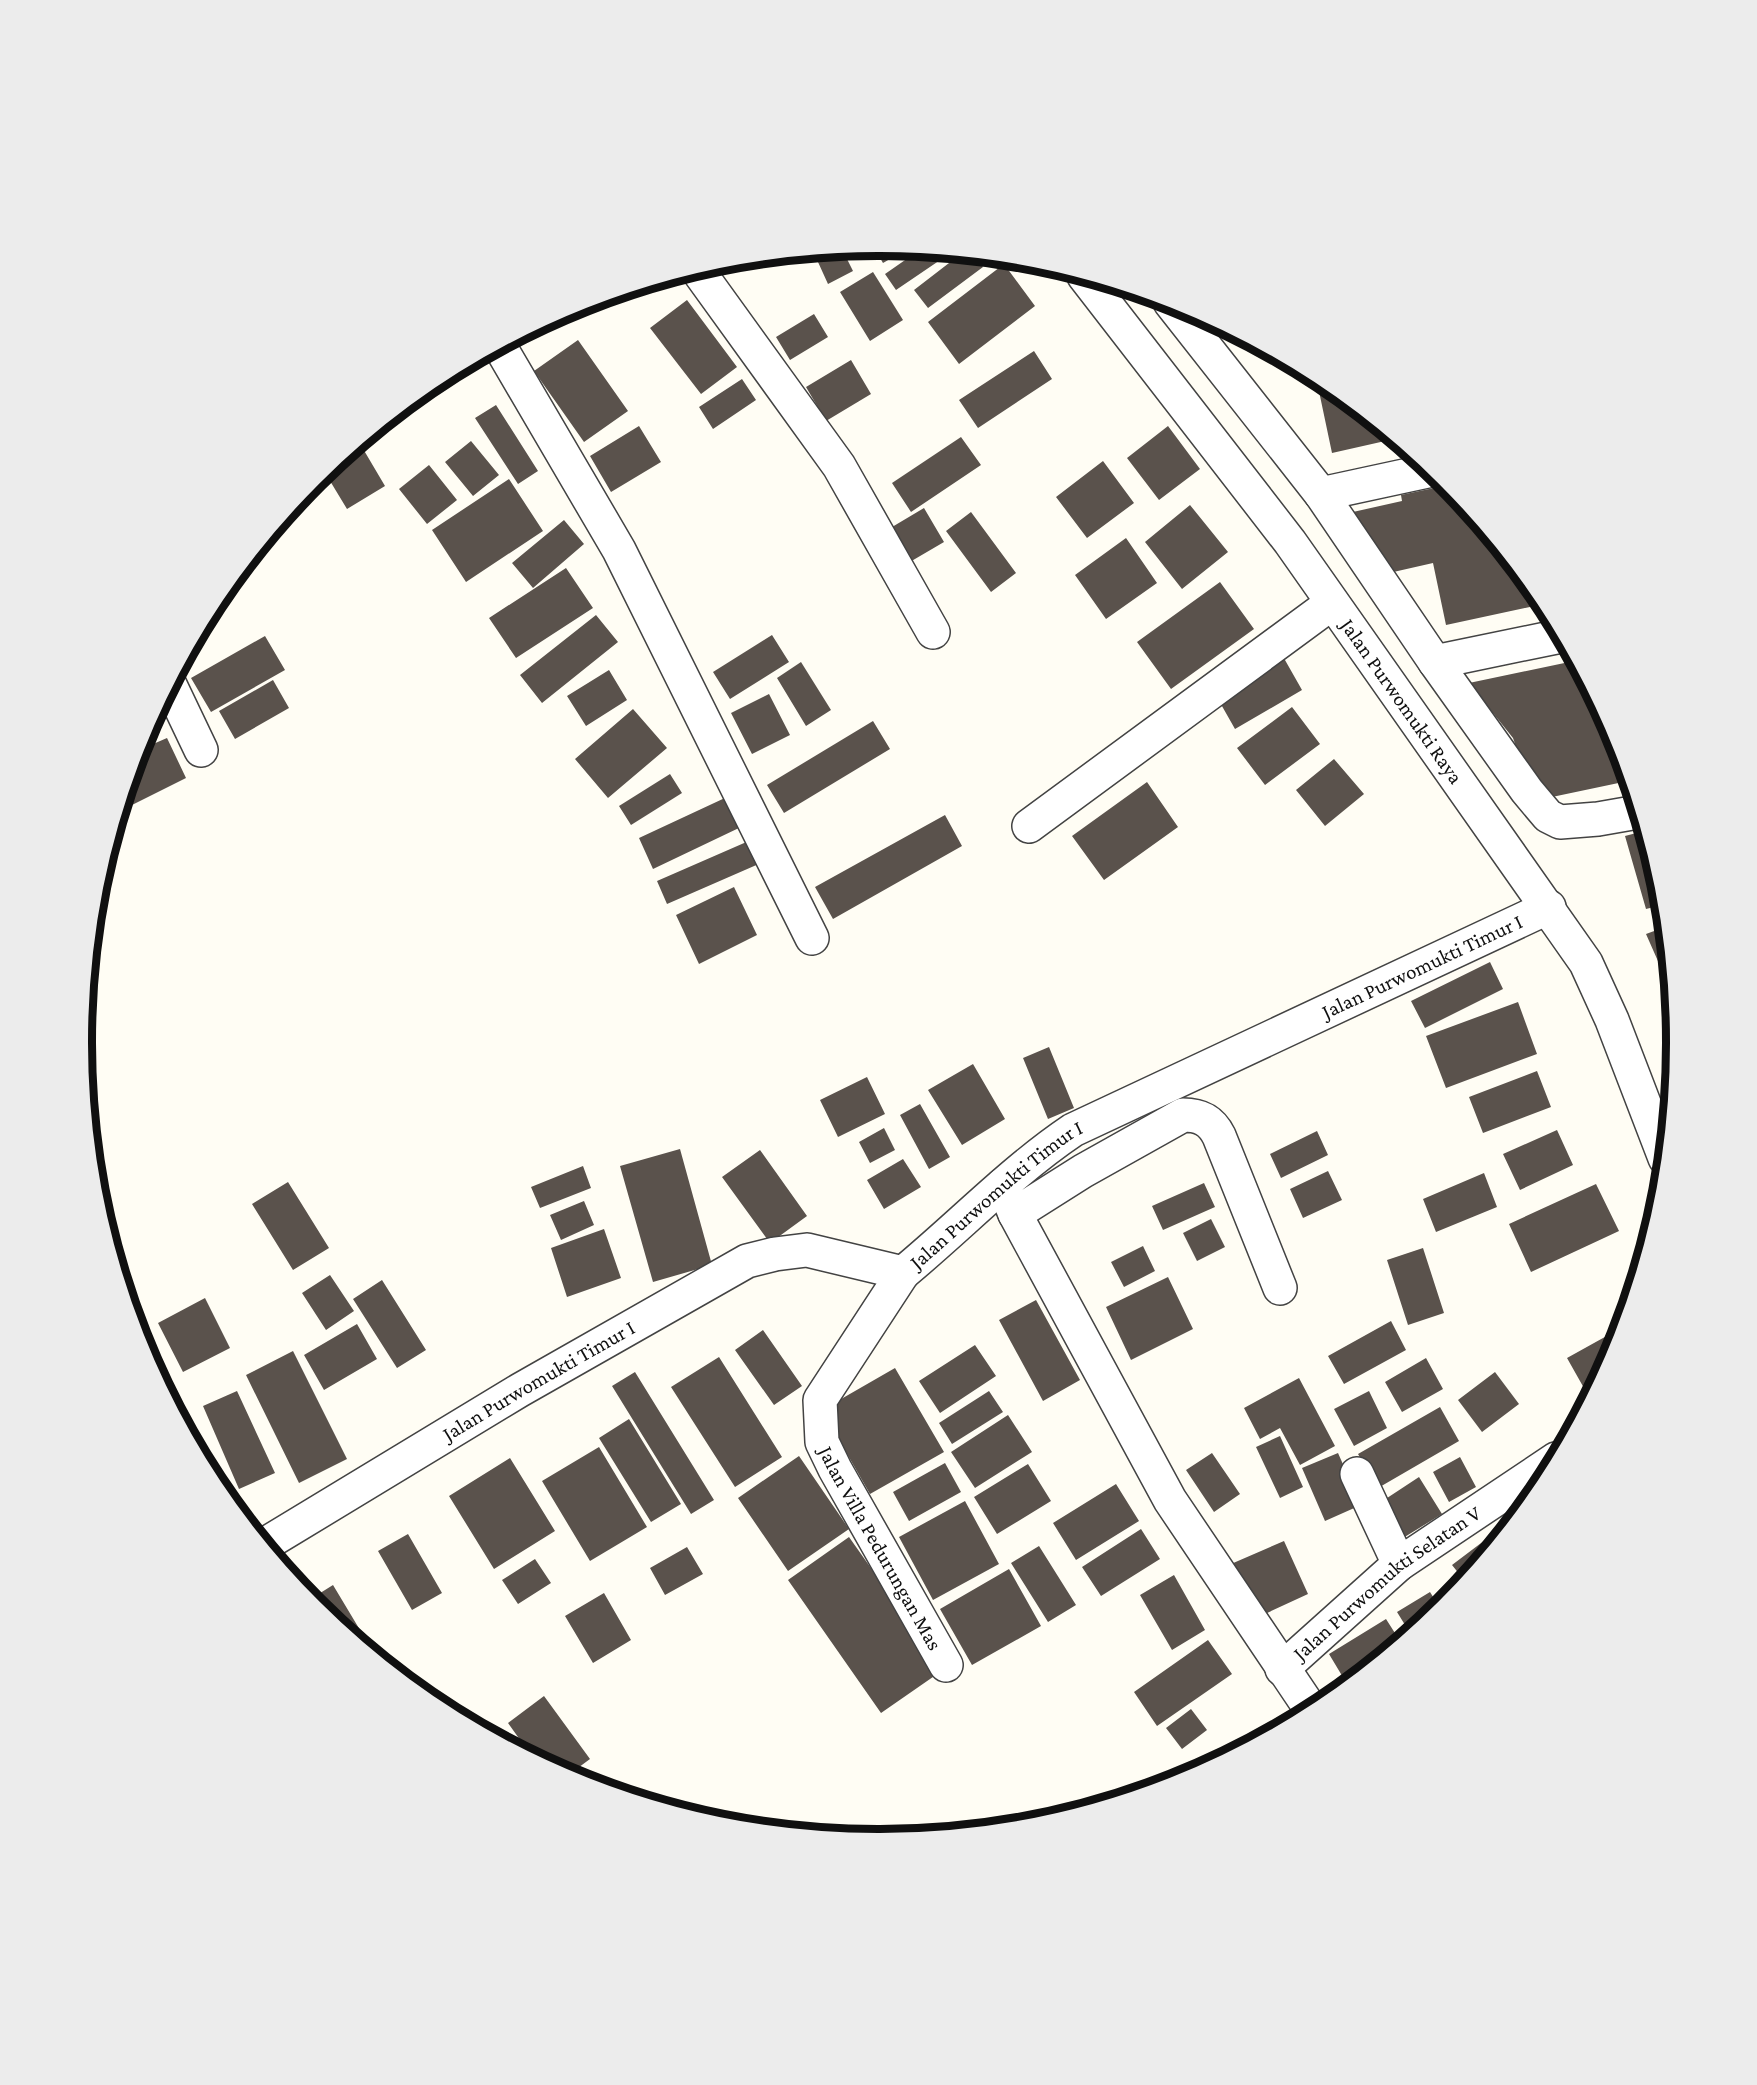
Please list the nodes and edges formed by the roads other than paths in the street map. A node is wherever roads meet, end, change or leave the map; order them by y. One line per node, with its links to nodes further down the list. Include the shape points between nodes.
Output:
1 (702, 276): 8 (street, via 839,466)
2 (1091, 285): 7 (street, Jalan Purwomukti Raya, via 1290,542)
3 (1192, 321): 6 (street)
4 (503, 352): 16 (street, via 619,550)
5 (1420, 473): 6 (street)
6 (1321, 494): 10 (street)
7 (1332, 603): 14 (street); 15 (street, Jalan Purwomukti Raya)
8 (933, 632)
9 (1553, 638): 10 (street)
10 (1434, 662): 13 (street, via 1548,816 1560,822)
11 (174, 693): 12 (street)
12 (201, 750)
13 (1631, 813)
14 (1029, 826)
15 (1549, 908): 17 (street, Jalan Purwomukti Raya, via 1586,963); 18 (street, Jalan Purwomukti Timur I, via 1082,1125 1040,1153)
16 (812, 938)
17 (1659, 1143)
18 (1009, 1200): 19 (street, Jalan Purwomukti Timur I, via 956,1230); 20 (street, via 1083,1171 1183,1115 1196,1115 1219,1136); 26 (street, via 1170,1500)
19 (903, 1273): 23 (street, Jalan Purwomukti Timur I, via 807,1250 747,1261 520,1390); 25 (street, Jalan Villa Pedurungan Mas, via 820,1400 822,1442)
20 (1280, 1288)
21 (1539, 1470): 24 (street, Jalan Purwomukti Selatan V)
22 (1358, 1474): 24 (street)
23 (270, 1541)
24 (1399, 1564): 26 (street, Jalan Purwomukti Selatan V)
25 (946, 1665)
26 (1282, 1669): 27 (street)
27 (1306, 1703)

